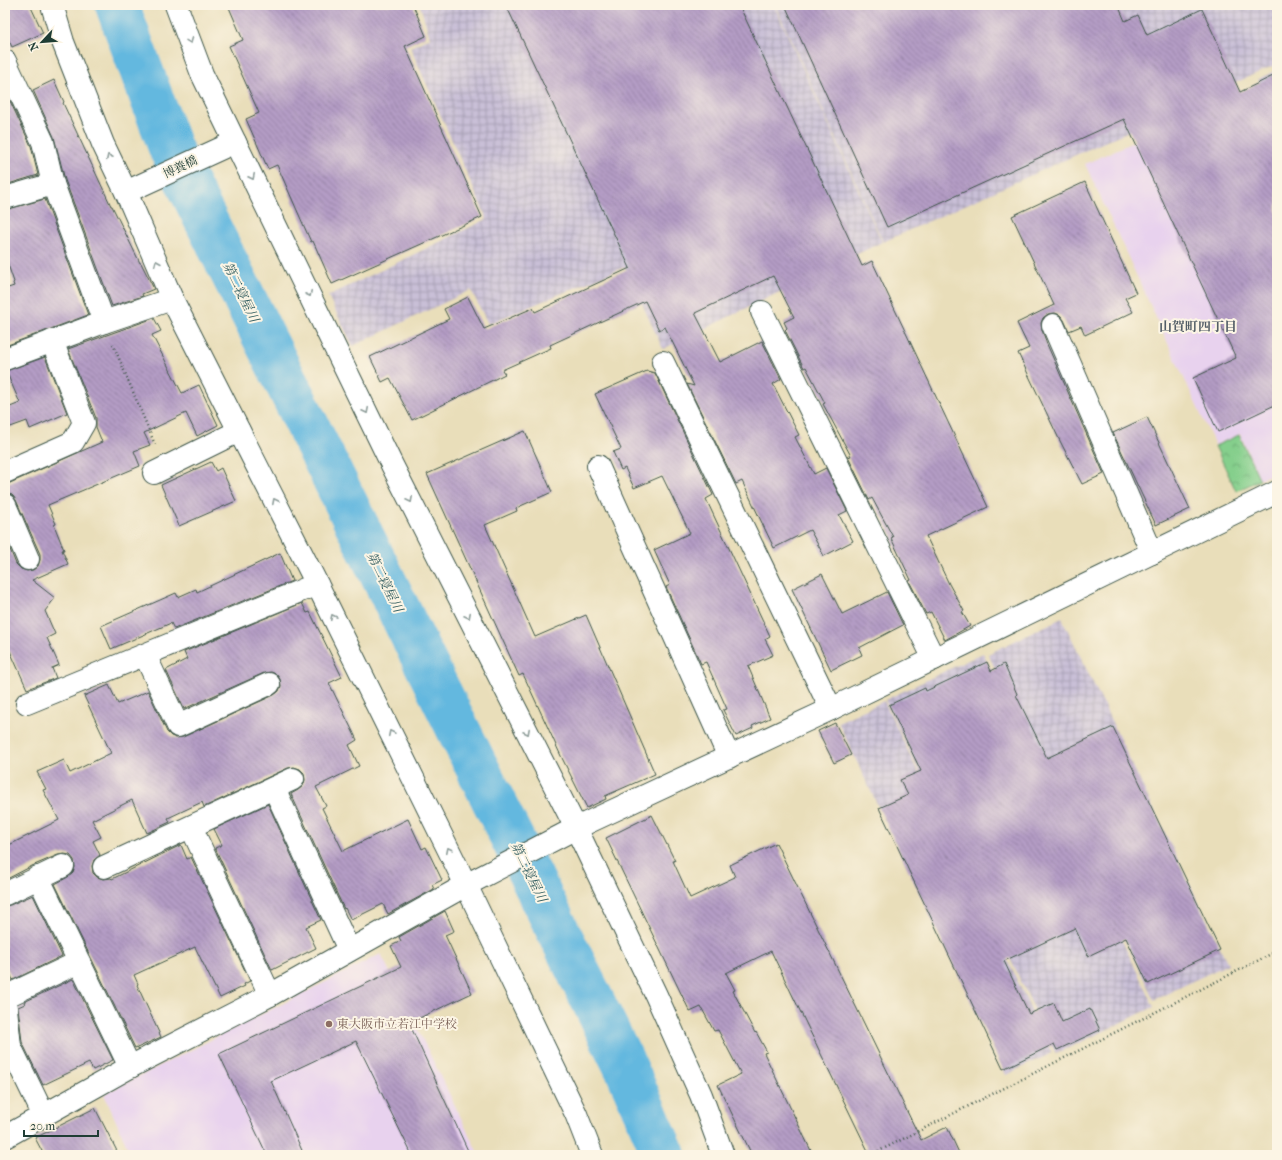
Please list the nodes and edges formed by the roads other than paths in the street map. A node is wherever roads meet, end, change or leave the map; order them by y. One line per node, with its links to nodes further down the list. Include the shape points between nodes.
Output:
1 (52, 5): 6 (street, one-way to 1, via 103,144 63,42)
2 (176, 5): 4 (street, one-way to 4, via 202,74)
3 (5, 61): 5 (street, via 42,142)
4 (235, 142): 6 (street, 博養橋); 31 (street, one-way to 31, via 392,465)
5 (53, 184): 7 (street); 10 (street)
6 (126, 192): 8 (street, one-way to 6)
7 (5, 198)
8 (172, 299): 10 (street); 15 (street)
9 (762, 312): 25 (street)
10 (104, 322): 12 (street)
11 (1053, 325): 21 (street)
12 (52, 341): 13 (street); 18 (street, via 84,423 73,442)
13 (5, 359)
14 (663, 362): 28 (street)
15 (239, 432): 17 (street); 23 (street, one-way to 15)
16 (598, 466): 29 (street)
17 (159, 470)
18 (5, 472)
19 (1277, 492): 21 (street)
20 (5, 505): 22 (street)
21 (1152, 553): 25 (street)
22 (28, 559)
23 (317, 584): 24 (street); 35 (street, one-way to 23)
24 (145, 655): 26 (street, via 178,726); 27 (street)
25 (934, 659): 28 (street)
26 (269, 684)
27 (27, 703)
28 (831, 709): 29 (street)
29 (729, 757): 31 (street)
30 (191, 827): 33 (street); 37 (street, via 283,784); 39 (street)
31 (576, 828): 35 (street); 47 (street, via 656,995 701,1095)
32 (63, 866): 34 (street)
33 (104, 867)
34 (38, 878): 36 (street); 38 (street)
35 (466, 885): 37 (street); 46 (street, via 576,1114)
36 (5, 894)
37 (349, 950): 39 (street)
38 (79, 962): 40 (street); 41 (street)
39 (270, 995): 41 (street)
40 (5, 998): 42 (street, via 10,1046)
41 (130, 1067): 42 (street)
42 (44, 1116): 43 (street)
43 (5, 1137)
44 (5, 1144): 45 (street)
45 (10, 1155)
46 (592, 1155)
47 (724, 1155)

